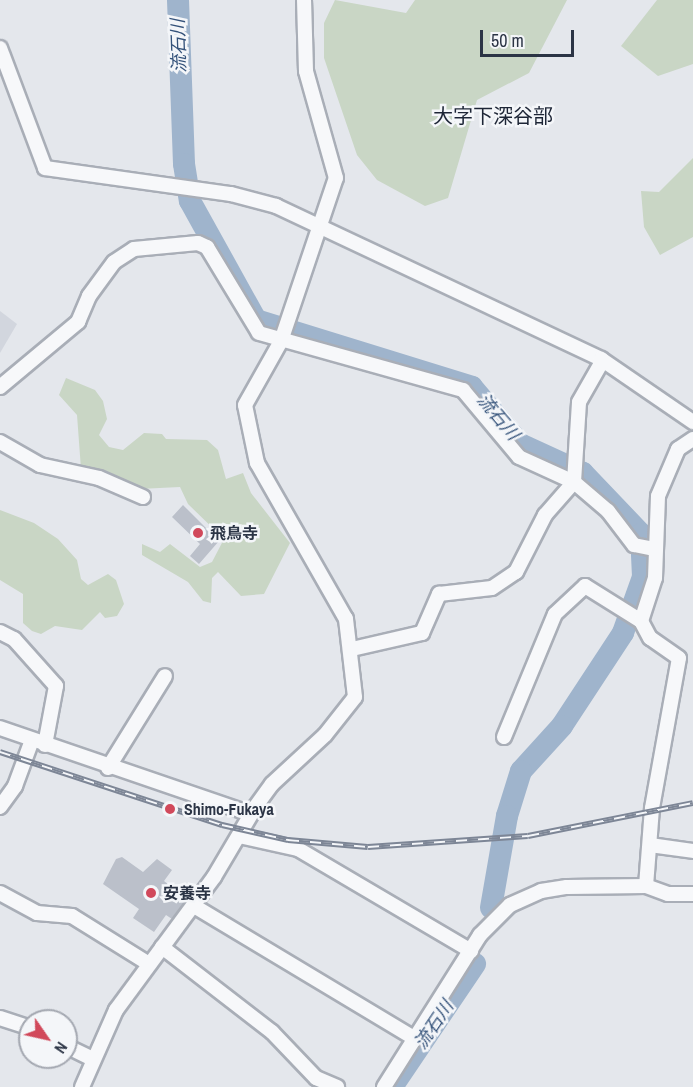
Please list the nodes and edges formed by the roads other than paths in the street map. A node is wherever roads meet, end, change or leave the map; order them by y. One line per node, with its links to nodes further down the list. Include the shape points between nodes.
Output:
1 (304, 0): 3 (street, via 306,71 317,122 335,164 333,193)
2 (0, 48): 3 (street, via 45,168 276,206)
3 (320, 229): 4 (street); 5 (street, via 415,268)
4 (281, 341): 6 (street, via 259,333 247,318 207,247 198,243 134,249 114,262 65,337); 10 (street, via 463,390 519,457); 15 (street, via 244,405 250,436 268,486 346,619)
5 (603, 360): 7 (street); 10 (street, via 579,402)
6 (0, 387)
7 (693, 422)
8 (693, 439): 12 (street, via 678,449 666,472 658,496)
9 (0, 442): 11 (street, via 40,465 99,478)
10 (574, 482): 12 (street, via 608,511 634,545); 15 (street, via 545,515 516,572 492,588 439,594 422,633)
11 (143, 498)
12 (654, 549): 13 (street, via 655,578)
13 (641, 621): 18 (street, via 585,586 555,614); 25 (street, via 650,638 679,658 652,808)
14 (0, 632): 20 (street, via 14,639 56,686)
15 (352, 649): 23 (street, via 356,687 351,705 272,784)
16 (165, 676): 21 (street)
17 (0, 728): 19 (street)
18 (504, 737)
19 (32, 740): 20 (street); 22 (street, via 15,786)
20 (45, 745): 21 (street)
21 (108, 768): 23 (street)
22 (0, 807)
23 (251, 814): 24 (street)
24 (239, 836): 30 (street); 32 (street, via 298,849)
25 (650, 845): 26 (street); 27 (street)
26 (693, 851)
27 (646, 886): 29 (street, via 668,894); 32 (street, via 541,891 493,918)
28 (0, 893): 33 (street, via 36,913 72,916)
29 (693, 894)
30 (194, 906): 31 (street); 36 (street)
31 (162, 947): 33 (street); 40 (street, via 272,1032 316,1078)
32 (471, 951): 36 (street)
33 (149, 964): 38 (street, via 116,1010)
34 (0, 1018): 35 (street)
35 (18, 1024)
36 (414, 1038): 41 (street)
37 (78, 1052): 38 (street)
38 (93, 1059): 39 (street)
39 (82, 1087)
40 (337, 1087)
41 (384, 1087)

